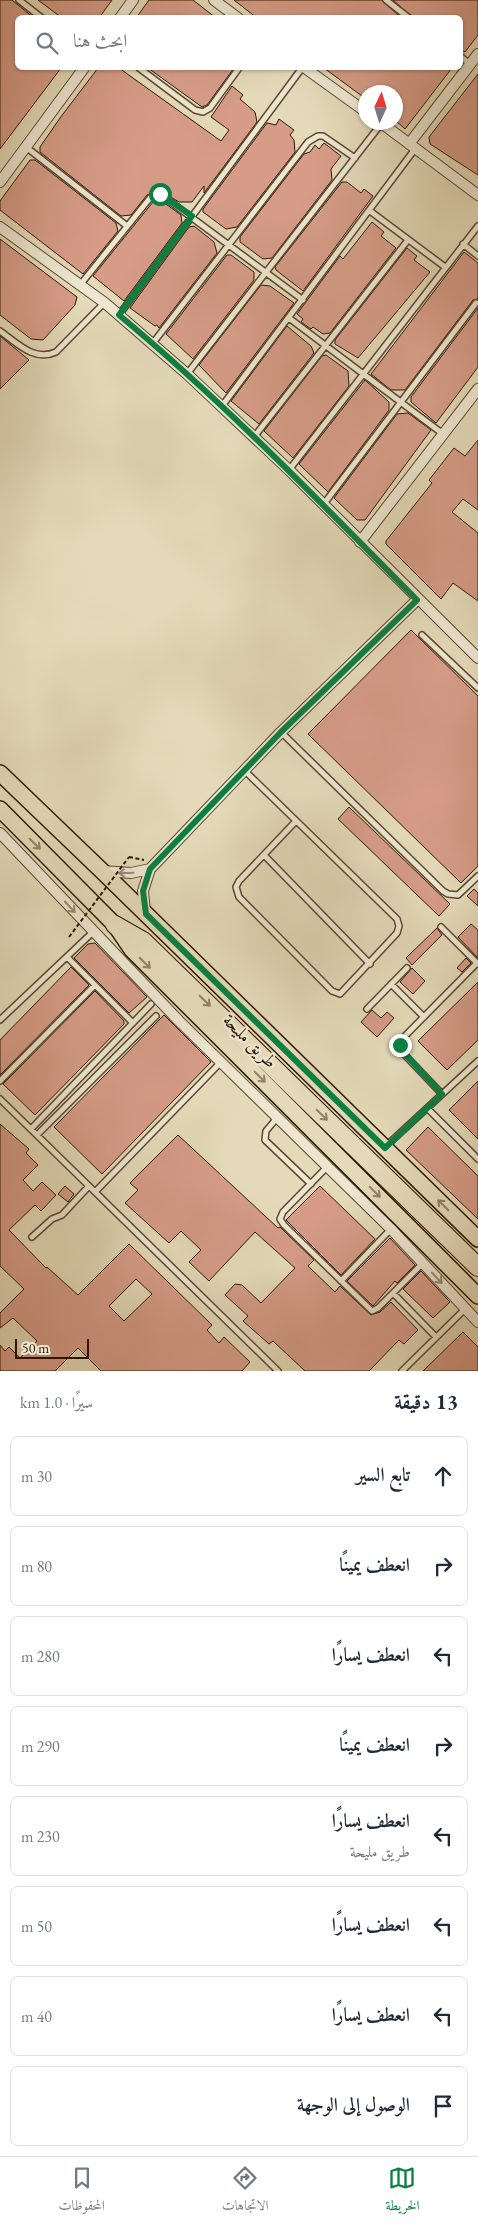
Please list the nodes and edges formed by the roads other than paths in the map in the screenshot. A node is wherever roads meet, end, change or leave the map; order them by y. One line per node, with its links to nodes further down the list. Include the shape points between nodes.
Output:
1 (19, 0): 5 (lane)
2 (133, 0): 6 (street)
3 (214, 0): 7 (street)
4 (386, 0): 8 (lane)
5 (38, 15)
6 (122, 15)
7 (234, 15)
8 (405, 15)
9 (478, 54): 11 (street)
10 (463, 58): 11 (lane)
11 (470, 64): 21 (street)
12 (83, 70): 20 (street)
13 (142, 70): 14 (lane, via 195,110 203,112 210,108)
14 (238, 70)
15 (302, 70): 26 (lane)
16 (307, 70): 17 (street)
17 (358, 106)
18 (375, 130): 22 (lane)
19 (389, 130): 21 (street)
20 (26, 147): 23 (street); 27 (lane)
21 (412, 147): 24 (street); 25 (lane)
22 (354, 158): 32 (lane, via 328,138 312,138); 35 (lane)
23 (0, 182)
24 (478, 195)
25 (370, 212): 30 (lane); 37 (lane)
26 (192, 216): 27 (lane, via 164,195 156,194); 32 (lane); 40 (lane)
27 (127, 226): 36 (lane)
28 (478, 226): 31 (lane)
29 (0, 227): 36 (street)
30 (408, 240): 34 (lane); 44 (lane)
31 (463, 244): 33 (lane); 34 (lane)
32 (229, 245): 35 (lane); 43 (lane)
33 (478, 256)
34 (445, 267): 45 (lane)
35 (266, 273): 37 (lane); 46 (lane)
36 (80, 285): 38 (street)
37 (302, 300): 41 (lane)
38 (105, 303): 40 (street); 42 (lane, via 56,352 48,356 33,355)
39 (476, 303): 48 (lane)
40 (119, 315): 43 (street)
41 (289, 318): 44 (lane); 49 (lane)
42 (0, 331)
43 (153, 343): 46 (street)
44 (326, 345): 45 (lane); 51 (lane)
45 (362, 373): 48 (lane); 52 (lane)
46 (187, 374): 49 (street)
47 (478, 389): 50 (street)
48 (402, 403): 50 (lane); 53 (lane)
49 (221, 407): 51 (street)
50 (443, 434): 54 (street)
51 (254, 437): 52 (street)
52 (290, 470): 53 (street)
53 (323, 504): 54 (street)
54 (360, 542): 55 (street)
55 (417, 600): 57 (street); 59 (street)
56 (422, 635): 58 (lane)
57 (478, 658)
58 (478, 688)
59 (281, 732): 60 (street); 68 (lane, via 443,891 458,895)
60 (244, 770): 63 (lane); 66 (street)
61 (0, 774): 67 (main road, طريق مليحة)
62 (0, 809): 70 (main road, طريق مليحة, one-way to 70)
63 (296, 821): 65 (lane); 74 (lane, via 396,920 399,926 397,933)
64 (0, 833): 72 (street, one-way to 72)
65 (264, 855): 74 (lane); 74 (lane, via 237,884 237,894 246,904 334,993 343,993)
66 (150, 869): 67 (street, one-way to 67, via 131,873); 69 (street, via 143,891)
67 (102, 871): 69 (main road, طريق مليحة)
68 (478, 876)
69 (146, 914): 94 (main road, طريق مليحة)
70 (115, 926): 104 (highway, one-way to 104, via 143,941); 107 (main road, طريق مليحة, one-way to 107, via 132,950)
71 (441, 927): 75 (lane)
72 (93, 932): 73 (lane); 86 (street)
73 (66, 957): 78 (lane); 83 (lane)
74 (370, 964)
75 (477, 964): 82 (lane)
76 (407, 968): 77 (lane)
77 (391, 984): 80 (lane); 82 (lane)
78 (95, 985): 84 (lane); 87 (lane)
79 (152, 1004): 84 (lane)
80 (367, 1009)
81 (156, 1016): 93 (lane)
82 (424, 1017): 88 (lane, via 402,1040 400,1048)
83 (0, 1020)
84 (133, 1023): 92 (lane)
85 (478, 1061): 88 (lane)
86 (221, 1062): 91 (street); 99 (lane)
87 (0, 1081)
88 (442, 1094): 90 (lane)
89 (0, 1099): 92 (lane)
90 (427, 1108): 94 (lane); 95 (lane)
91 (278, 1118): 96 (street); 97 (lane, via 266,1131 265,1140)
92 (31, 1129): 93 (lane)
93 (37, 1135): 98 (lane)
94 (385, 1148): 102 (main road, طريق مليحة, one-way to 94)
95 (478, 1159)
96 (327, 1166): 97 (lane); 100 (street)
97 (311, 1184): 105 (lane, via 283,1212 282,1223)
98 (88, 1186): 99 (lane); 101 (lane, via 62,1215 52,1219)
99 (95, 1192): 111 (lane)
100 (391, 1229): 103 (street); 105 (lane)
101 (32, 1237)
102 (478, 1239)
103 (423, 1263): 106 (lane); 108 (street, one-way to 108)
104 (478, 1267)
105 (341, 1281): 106 (lane, via 372,1311)
106 (393, 1293): 110 (lane)
107 (478, 1296)
108 (466, 1308): 109 (street); 110 (lane)
109 (478, 1322)
110 (436, 1337): 112 (lane)
111 (278, 1371)
112 (402, 1371)

